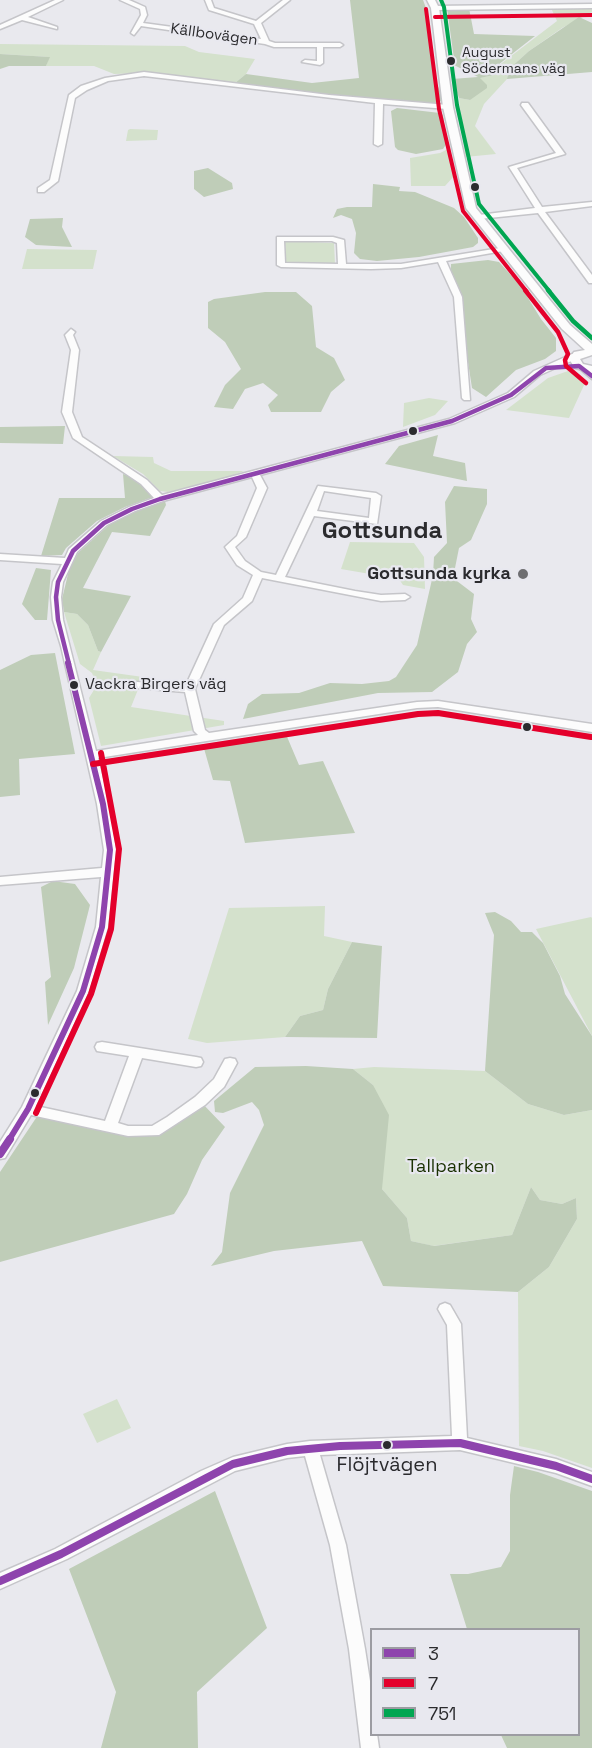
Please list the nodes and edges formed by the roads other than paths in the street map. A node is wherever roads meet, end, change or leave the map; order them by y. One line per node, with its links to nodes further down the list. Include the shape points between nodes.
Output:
1 (60, 0): 7 (street)
2 (123, 0): 9 (street, via 143,8)
3 (208, 0): 8 (street, via 211,9)
4 (287, 0): 8 (street, Källbovägen)
5 (433, 4): 6 (street); 19 (street)
6 (592, 6)
7 (21, 17): 10 (street); 11 (street)
8 (257, 23): 13 (street, Källbovägen)
9 (139, 24): 12 (street); 13 (street, Källbovägen)
10 (0, 27)
11 (55, 28)
12 (134, 33)
13 (266, 42): 14 (street)
14 (320, 45): 15 (street); 16 (street, via 320,63)
15 (340, 45)
16 (305, 63)
17 (380, 103): 19 (street); 20 (street); 21 (street, via 179,77 106,79 72,97 54,181)
18 (525, 105): 23 (street, via 561,154 513,167)
19 (448, 107): 24 (street, via 468,200)
20 (378, 144)
21 (41, 190)
22 (592, 204): 23 (street)
23 (540, 210): 24 (street); 28 (street)
24 (479, 217): 25 (street)
25 (503, 249): 26 (street); 29 (street)
26 (441, 260): 27 (street, via 401,266); 33 (street, via 458,297)
27 (342, 266): 27 (street, via 281,265 280,239 341,242)
28 (592, 281)
29 (566, 327): 31 (street); 32 (street)
30 (71, 332): 35 (street, via 75,350 67,412 78,438 144,482)
31 (592, 351): 32 (street)
32 (583, 365): 34 (street, via 546,368 511,395 452,422)
33 (467, 398)
34 (255, 475): 35 (street); 39 (street, via 262,488 241,537 230,547 241,564)
35 (160, 499): 38 (street, via 104,523)
36 (311, 513): 36 (street, via 321,488 376,496 374,522); 40 (street)
37 (0, 558): 38 (street)
38 (66, 561): 46 (street, via 58,582 58,620)
39 (258, 574): 40 (street); 43 (street, via 248,599 219,624)
40 (280, 577): 41 (street, via 355,594)
41 (405, 597)
42 (137, 685): 43 (street)
43 (190, 689): 45 (street, via 200,731)
44 (592, 728): 45 (street, via 438,704)
45 (206, 736): 46 (street)
46 (92, 755): 47 (street, via 110,850)
47 (109, 872): 48 (street); 53 (street, via 102,927 83,990)
48 (0, 881)
49 (102, 1047): 50 (street)
50 (137, 1052): 51 (street); 54 (street)
51 (196, 1062)
52 (230, 1063): 54 (street, via 219,1083 200,1101 161,1128 140,1132)
53 (28, 1109): 54 (street); 55 (street)
54 (110, 1127)
55 (0, 1154)
56 (445, 1309): 57 (street, via 454,1324)
57 (460, 1443): 58 (street); 59 (street, via 556,1466)
58 (310, 1448): 60 (street, via 233,1464 61,1554); 61 (street, via 338,1545)
59 (592, 1479)
60 (0, 1581)
61 (370, 1748)

